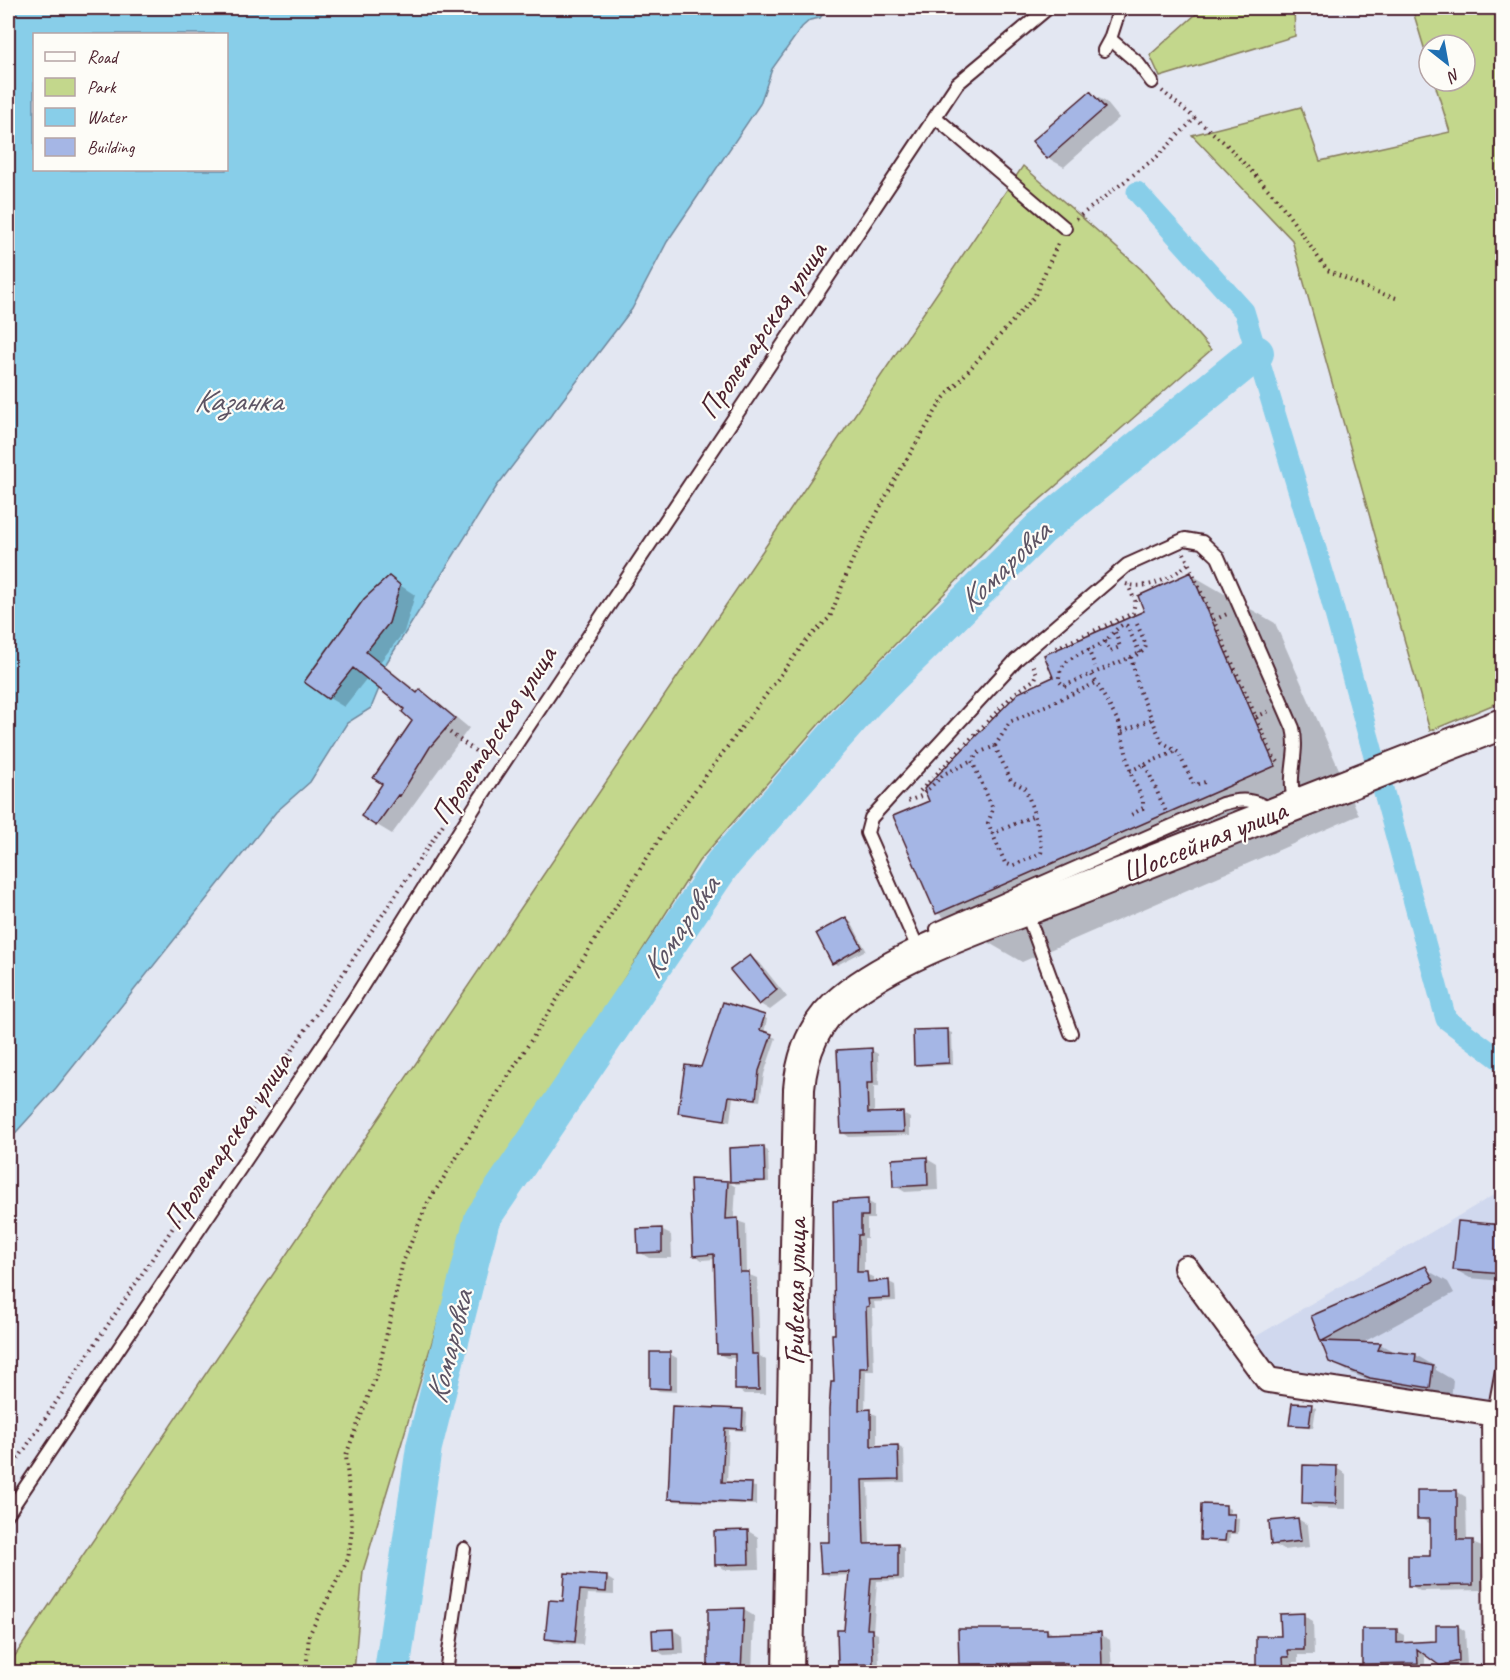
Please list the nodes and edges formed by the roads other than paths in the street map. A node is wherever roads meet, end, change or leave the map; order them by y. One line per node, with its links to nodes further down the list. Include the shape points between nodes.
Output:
1 (1048, 8): 6 (lane, Пролетарская улица, via 957,84)
2 (1120, 8): 3 (lane)
3 (1110, 39): 4 (lane); 5 (lane, via 1137,62)
4 (1104, 50)
5 (1152, 82)
6 (935, 117): 7 (lane); 16 (lane, Пролетарская улица, via 485,791 354,999)
7 (1065, 228)
8 (1503, 724): 9 (street, Шоссейная улица)
9 (1285, 808): 10 (street, Шоссейная улица); 11 (lane, via 1246,800 1222,804); 11 (lane, via 1291,790 1294,732 1218,557 1202,542 1185,539 1127,565 1029,655 869,821 867,833)
10 (1026, 911): 11 (street, Шоссейная улица); 12 (lane)
11 (914, 952): 19 (street, Гривская улица, via 857,988 830,1012 812,1036 800,1076)
12 (1071, 1033)
13 (1186, 1268): 15 (street, via 1268,1380)
14 (1503, 1370): 15 (lane)
15 (1498, 1414): 20 (street)
16 (8, 1513)
17 (464, 1550): 18 (lane)
18 (446, 1672)
19 (788, 1672)
20 (1496, 1672)

